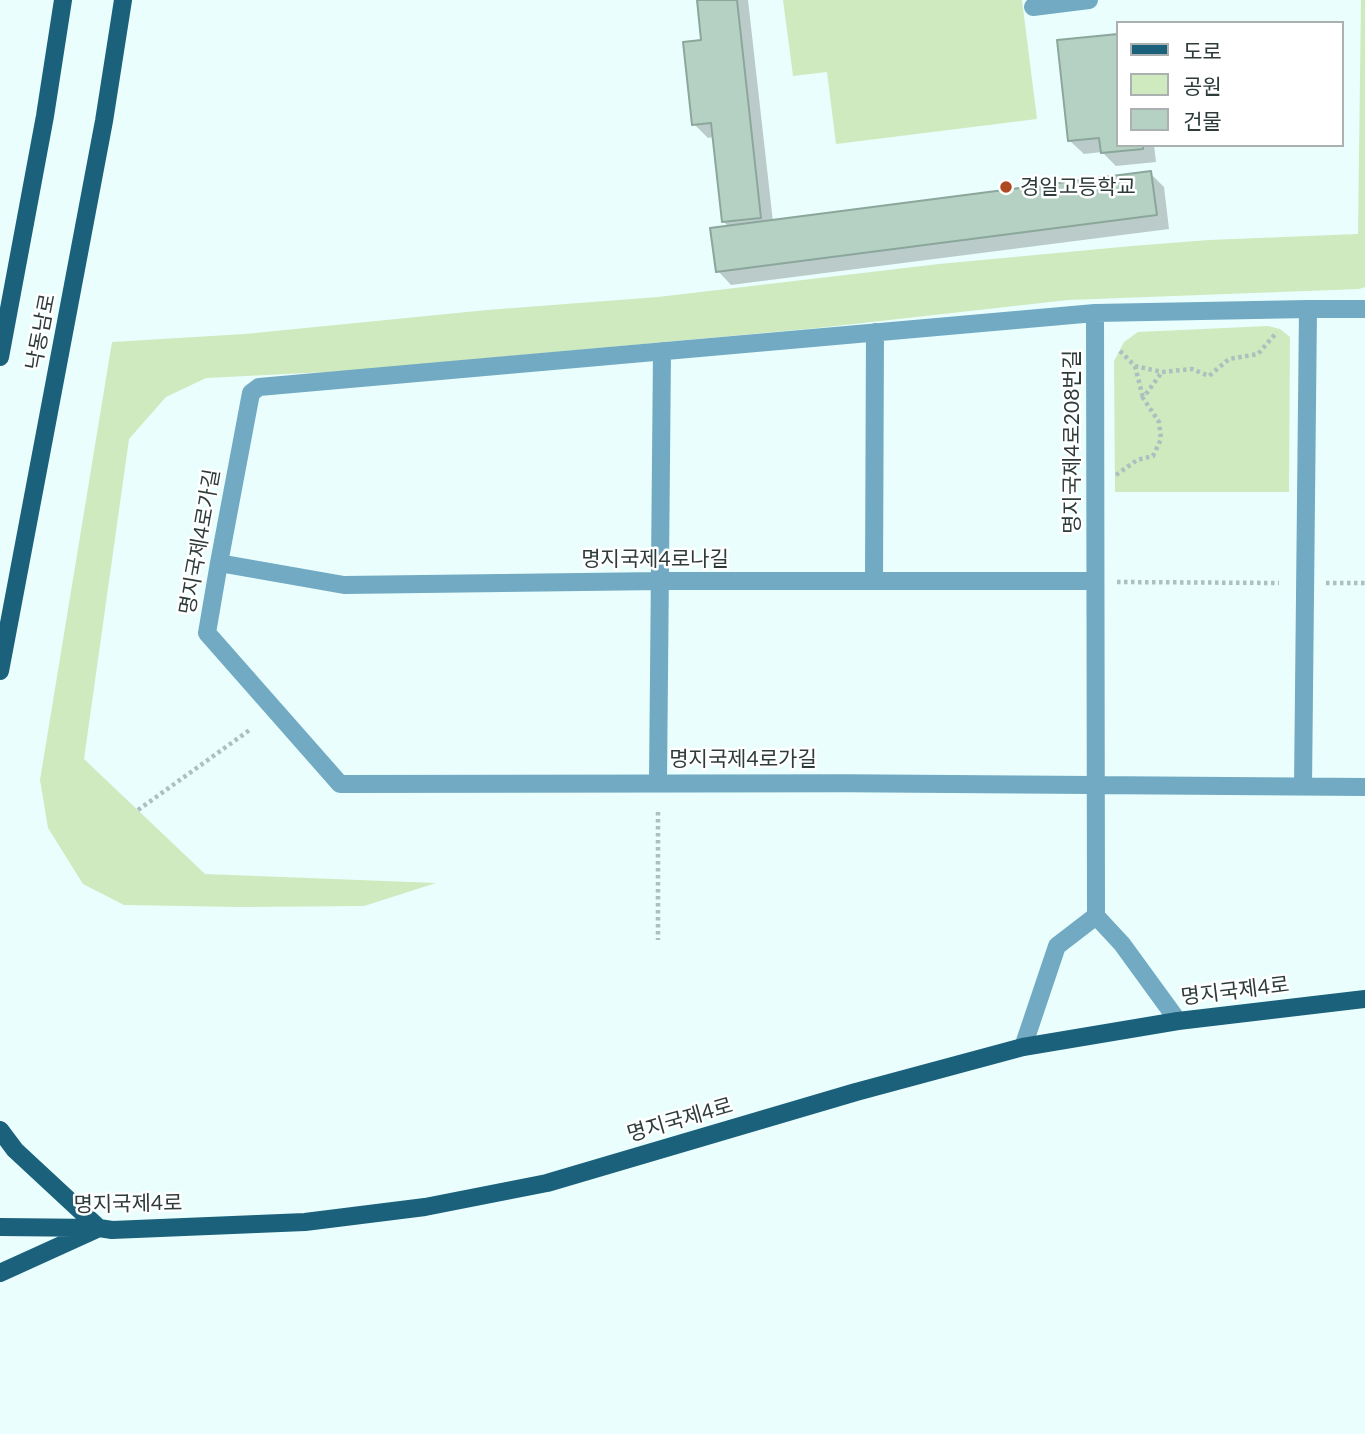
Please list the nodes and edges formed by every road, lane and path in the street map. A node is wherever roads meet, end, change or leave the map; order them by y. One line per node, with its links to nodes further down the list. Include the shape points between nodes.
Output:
1 (63, 0): 12 (main road, 낙동남로)
2 (123, 0): 25 (main road, 낙동남로)
3 (1088, 0): 4 (street)
4 (1033, 7)
5 (1308, 309): 6 (street); 7 (street); 29 (street)
6 (1365, 309)
7 (1095, 313): 9 (street, 명지국제4로가길); 20 (street, 명지국제4로208번길)
8 (1280, 329): 14 (path, via 1258,354 1229,359 1209,376 1192,369)
9 (875, 332): 10 (street, 명지국제4로가길); 19 (street)
10 (662, 351): 17 (street, 명지국제4로가길, via 259,387 251,393); 18 (street)
11 (1120, 351): 13 (path)
12 (0, 358)
13 (1135, 366): 14 (path); 15 (path)
14 (1162, 372): 15 (path)
15 (1143, 398): 16 (path, via 1159,422 1161,439 1153,456 1136,460)
16 (1115, 475)
17 (219, 563): 18 (street, 명지국제4로나길, via 344,585); 27 (street, 명지국제4로가길, via 207,633 340,784)
18 (661, 581): 19 (street, 명지국제4로나길); 27 (street)
19 (874, 581): 20 (street, 명지국제4로나길)
20 (1094, 581): 28 (street, 명지국제4로208번길)
21 (1113, 582): 22 (path)
22 (1279, 583)
23 (1322, 583): 24 (path)
24 (1365, 583)
25 (0, 671)
26 (251, 729): 31 (path)
27 (658, 782): 28 (street, 명지국제4로가길)
28 (1096, 783): 29 (street); 33 (street, 명지국제4로208번길)
29 (1303, 786): 30 (street)
30 (1365, 787)
31 (138, 810)
32 (658, 812): 34 (path)
33 (1096, 916): 36 (street); 37 (street, via 1057,946)
34 (658, 940)
35 (1365, 999): 36 (main road, 명지국제4로)
36 (1178, 1021): 37 (main road, 명지국제4로)
37 (1023, 1047): 40 (main road, 명지국제4로, via 547,1183 425,1207 305,1222)
38 (0, 1130): 40 (main road, via 15,1150)
39 (0, 1227): 40 (main road, 명지국제4로)
40 (99, 1228): 41 (main road)
41 (0, 1273)

